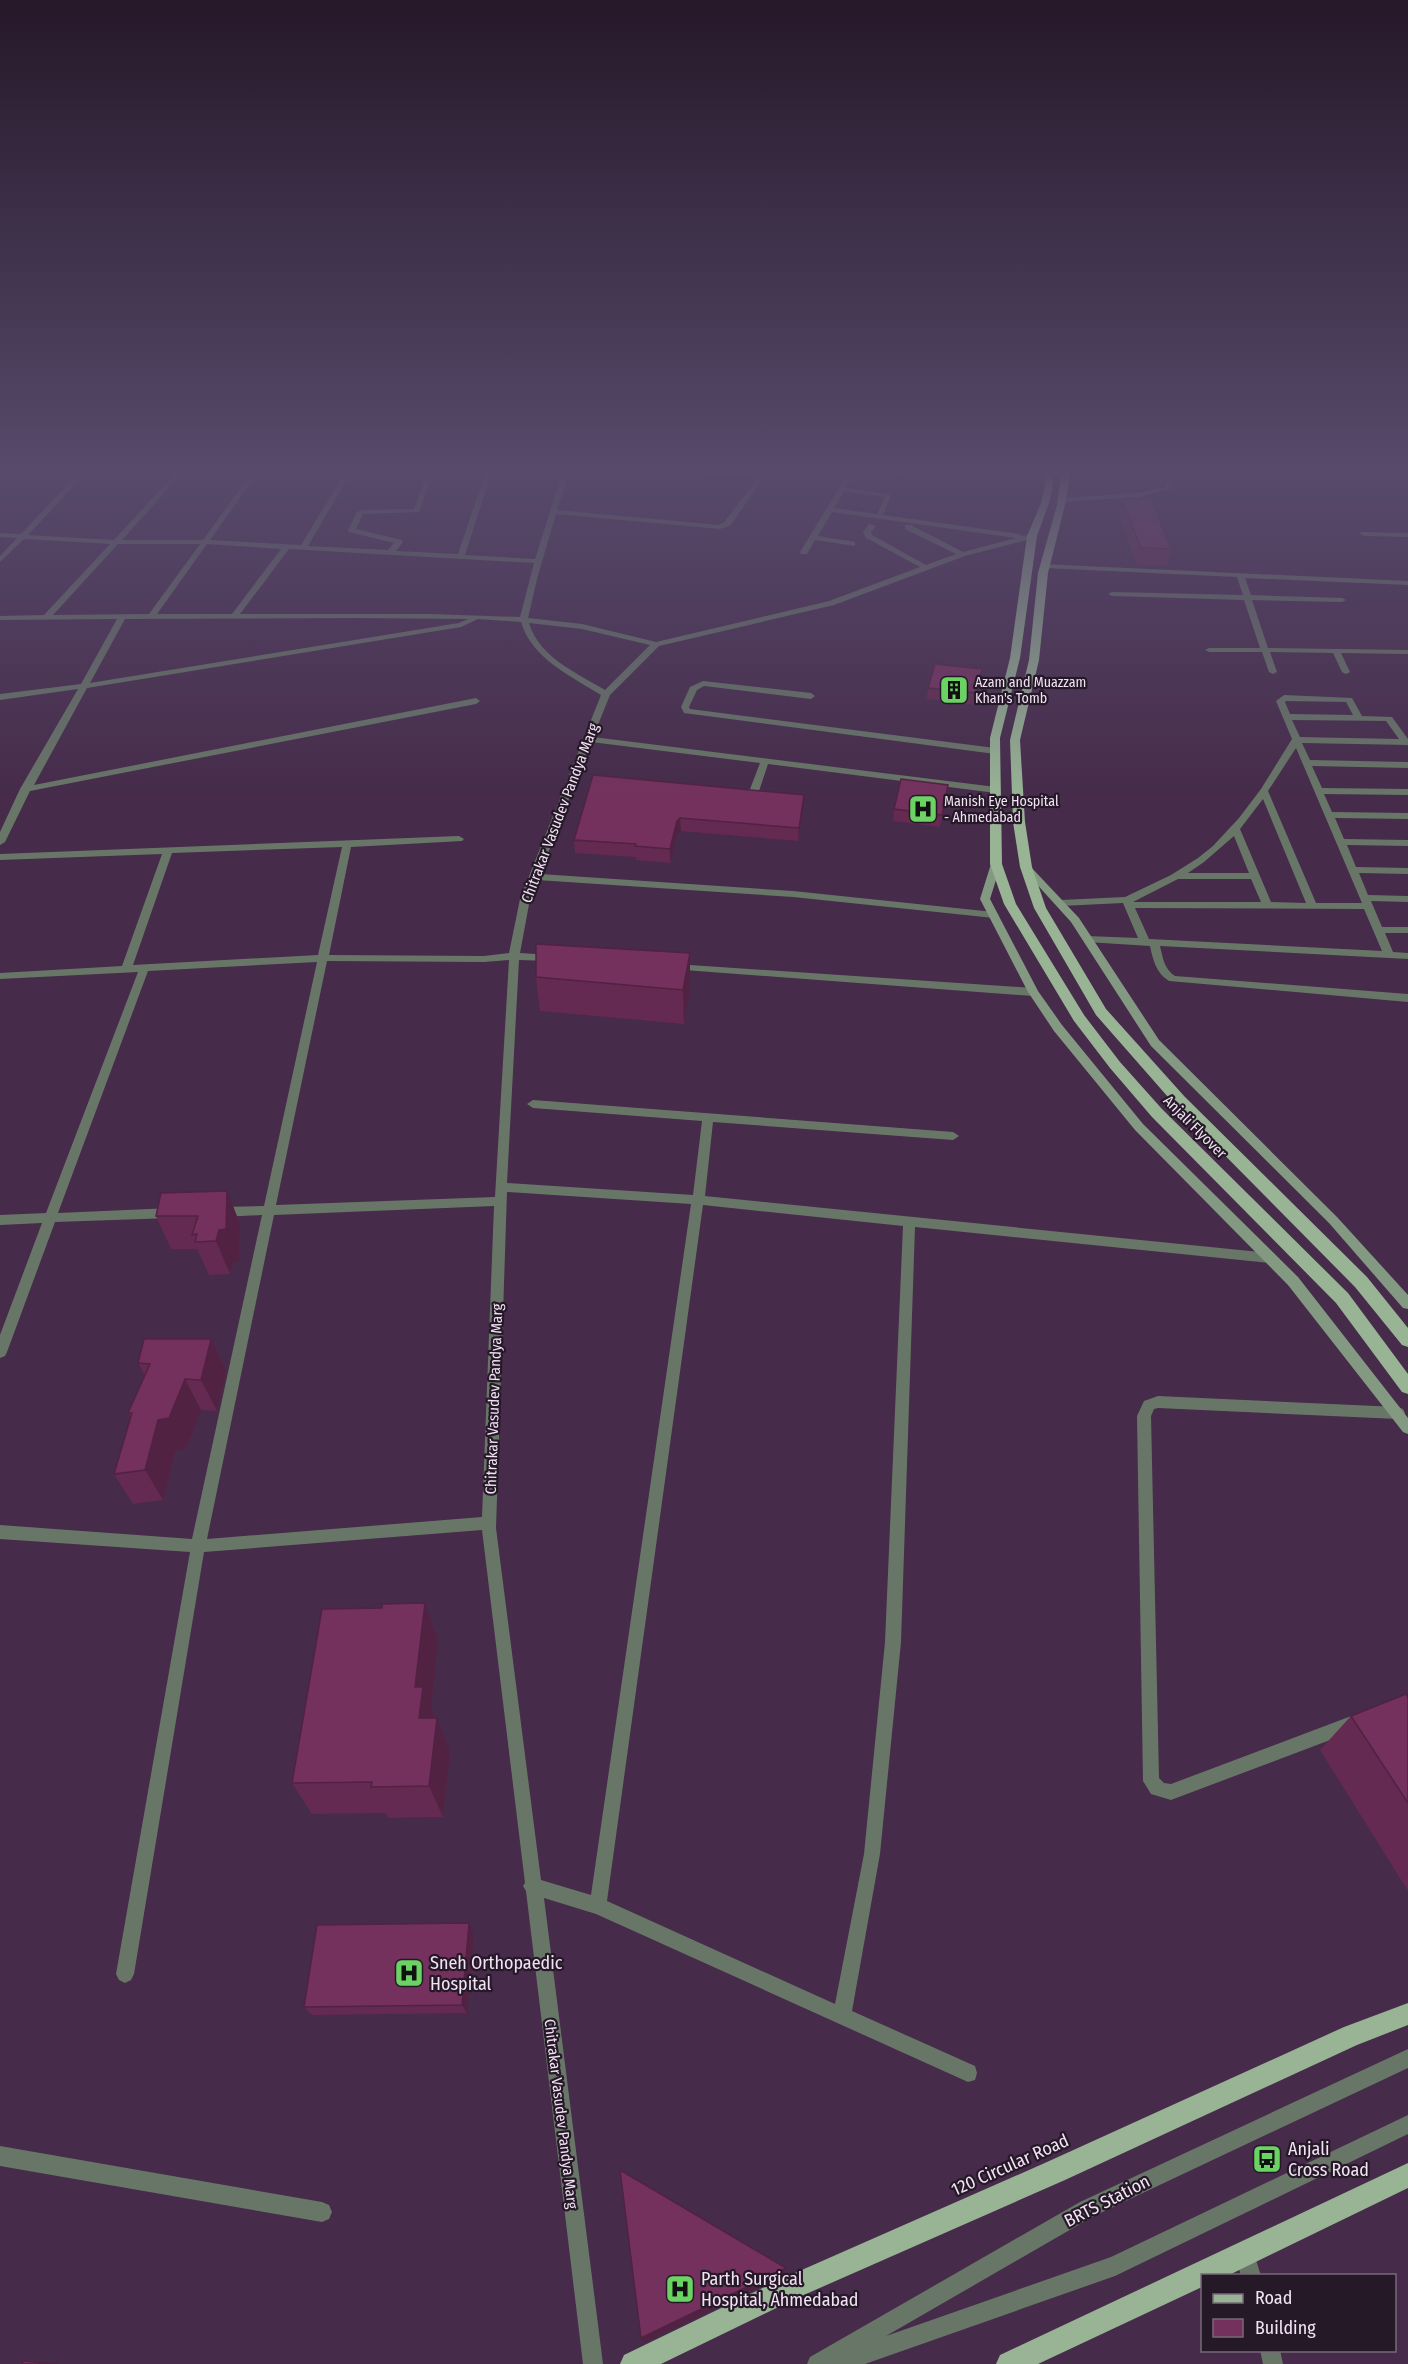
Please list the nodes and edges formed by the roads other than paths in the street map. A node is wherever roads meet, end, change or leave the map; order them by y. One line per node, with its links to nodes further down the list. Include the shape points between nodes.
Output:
1 (82, 578): 19 (street)
2 (179, 578): 15 (street)
3 (263, 578): 14 (street)
4 (534, 578): 20 (street)
5 (895, 578): 21 (street, via 831,603)
6 (1024, 578): 38 (main road, via 1014,658 994,738)
7 (1044, 578): 59 (main road, Anjali Flyover, via 1034,660 1015,740 1018,822)
8 (1241, 578): 12 (street)
9 (1320, 578): 10 (street)
10 (1408, 582)
11 (1112, 594): 12 (street)
12 (1248, 598): 13 (street); 23 (street)
13 (1342, 600)
14 (235, 615): 15 (street); 16 (street)
15 (152, 616): 17 (street)
16 (481, 616): 20 (street); 28 (street, via 461,625)
17 (122, 617): 19 (street); 28 (street)
18 (0, 618): 19 (street)
19 (46, 618)
20 (524, 618): 21 (street, via 606,630); 29 (street, via 529,635 552,661)
21 (657, 644): 29 (street, Chitrakar Vasudev Pandya Marg)
22 (1209, 650): 23 (street)
23 (1265, 650): 24 (street); 26 (street)
24 (1336, 651): 25 (street); 27 (street)
25 (1408, 652)
26 (1274, 672)
27 (1346, 672)
28 (86, 686): 31 (street); 42 (street)
29 (606, 694): 35 (street, Chitrakar Vasudev Pandya Marg)
30 (811, 696): 38 (street, via 703,683 693,689 685,706 692,712)
31 (0, 697)
32 (476, 701): 42 (street)
33 (1287, 717): 34 (street); 34 (street, via 1280,701 1284,698 1346,699); 36 (street)
34 (1359, 718): 37 (street, via 1389,718)
35 (588, 739): 39 (street); 64 (street, Chitrakar Vasudev Pandya Marg)
36 (1296, 740): 37 (street); 40 (street); 45 (street)
37 (1407, 742)
38 (995, 751): 43 (main road)
39 (765, 762): 43 (street); 47 (street)
40 (1306, 763): 41 (street); 44 (street)
41 (1408, 765)
42 (25, 789): 52 (street)
43 (996, 790): 58 (main road)
44 (1318, 791): 46 (street); 48 (street)
45 (1264, 792): 50 (street); 70 (street)
46 (1408, 792)
47 (752, 797)
48 (1328, 815): 49 (street); 53 (street)
49 (1408, 816)
50 (1235, 828): 62 (street, via 1202,860); 63 (street)
51 (459, 839): 55 (street)
52 (0, 842)
53 (1340, 842): 54 (street); 60 (street)
54 (1408, 843)
55 (346, 844): 56 (street); 79 (street)
56 (168, 851): 57 (street); 83 (street)
57 (0, 857)
58 (996, 864): 71 (street, via 985,899); 103 (main road, Anjali Flyover, via 1011,904 1079,1018 1114,1065 1342,1298)
59 (1026, 867): 67 (street); 101 (main road, Anjali Flyover, via 1040,908 1101,1012 1180,1101 1361,1282)
60 (1352, 870): 61 (street); 66 (street)
61 (1408, 871)
62 (1175, 876): 63 (street); 68 (street)
63 (1255, 876): 69 (street)
64 (533, 877): 71 (street, via 793,894); 77 (street, Chitrakar Vasudev Pandya Marg)
65 (1408, 899): 66 (street)
66 (1366, 902): 70 (street); 72 (street)
67 (1061, 903): 68 (street); 74 (street)
68 (1128, 903): 69 (street); 75 (street)
69 (1267, 906): 70 (street)
70 (1312, 906)
71 (994, 915): 85 (street)
72 (1378, 930): 73 (street); 76 (street)
73 (1408, 930)
74 (1087, 939): 75 (street); 99 (street, via 1155,1043)
75 (1149, 942): 76 (street); 86 (street, via 1161,970 1173,979)
76 (1389, 955): 78 (street)
77 (514, 956): 79 (street); 80 (street); 90 (street, Chitrakar Vasudev Pandya Marg)
78 (1408, 956)
79 (322, 958): 82 (street); 92 (street)
80 (561, 959)
81 (668, 967): 85 (street)
82 (144, 969): 83 (street); 95 (street)
83 (126, 970): 84 (street)
84 (0, 976)
85 (1033, 992): 98 (street, via 1139,1127)
86 (1408, 998)
87 (533, 1104): 88 (street)
88 (708, 1117): 89 (street); 91 (street)
89 (953, 1136)
90 (501, 1194): 91 (street); 92 (street); 106 (street, Chitrakar Vasudev Pandya Marg)
91 (698, 1200): 97 (street); 111 (street)
92 (268, 1210): 93 (street); 108 (street)
93 (211, 1212)
94 (188, 1213): 95 (street)
95 (50, 1218): 96 (street); 102 (street)
96 (0, 1220)
97 (909, 1222): 98 (street); 114 (street, via 893,1642 872,1854)
98 (1270, 1258): 104 (street, via 1293,1281)
99 (1403, 1292): 100 (street)
100 (1408, 1304)
101 (1408, 1340)
102 (0, 1352)
103 (1408, 1387)
104 (1398, 1413): 105 (street); 109 (street, via 1158,1402 1149,1405 1144,1416 1151,1781 1155,1787 1171,1792)
105 (1408, 1428)
106 (489, 1522): 108 (street); 110 (street, Chitrakar Vasudev Pandya Marg)
107 (0, 1532): 108 (street)
108 (198, 1546): 112 (street)
109 (1365, 1719)
110 (532, 1886): 111 (street); 124 (street, Chitrakar Vasudev Pandya Marg)
111 (598, 1906): 114 (street)
112 (125, 1974)
113 (1408, 2014): 125 (main road, 120 Circular Road, via 1352,2035 788,2289)
114 (842, 2016): 116 (street)
115 (1408, 2058): 126 (street, BRTS Station, via 1087,2209)
116 (968, 2073)
117 (1408, 2124): 127 (street, via 1115,2266)
118 (0, 2156): 120 (street)
119 (1408, 2175): 121 (main road)
120 (322, 2212)
121 (1248, 2265): 122 (main road)
122 (1226, 2274)
123 (1201, 2284): 128 (main road)
124 (593, 2364)
125 (633, 2364)
126 (817, 2364)
127 (835, 2364)
128 (1009, 2364)

